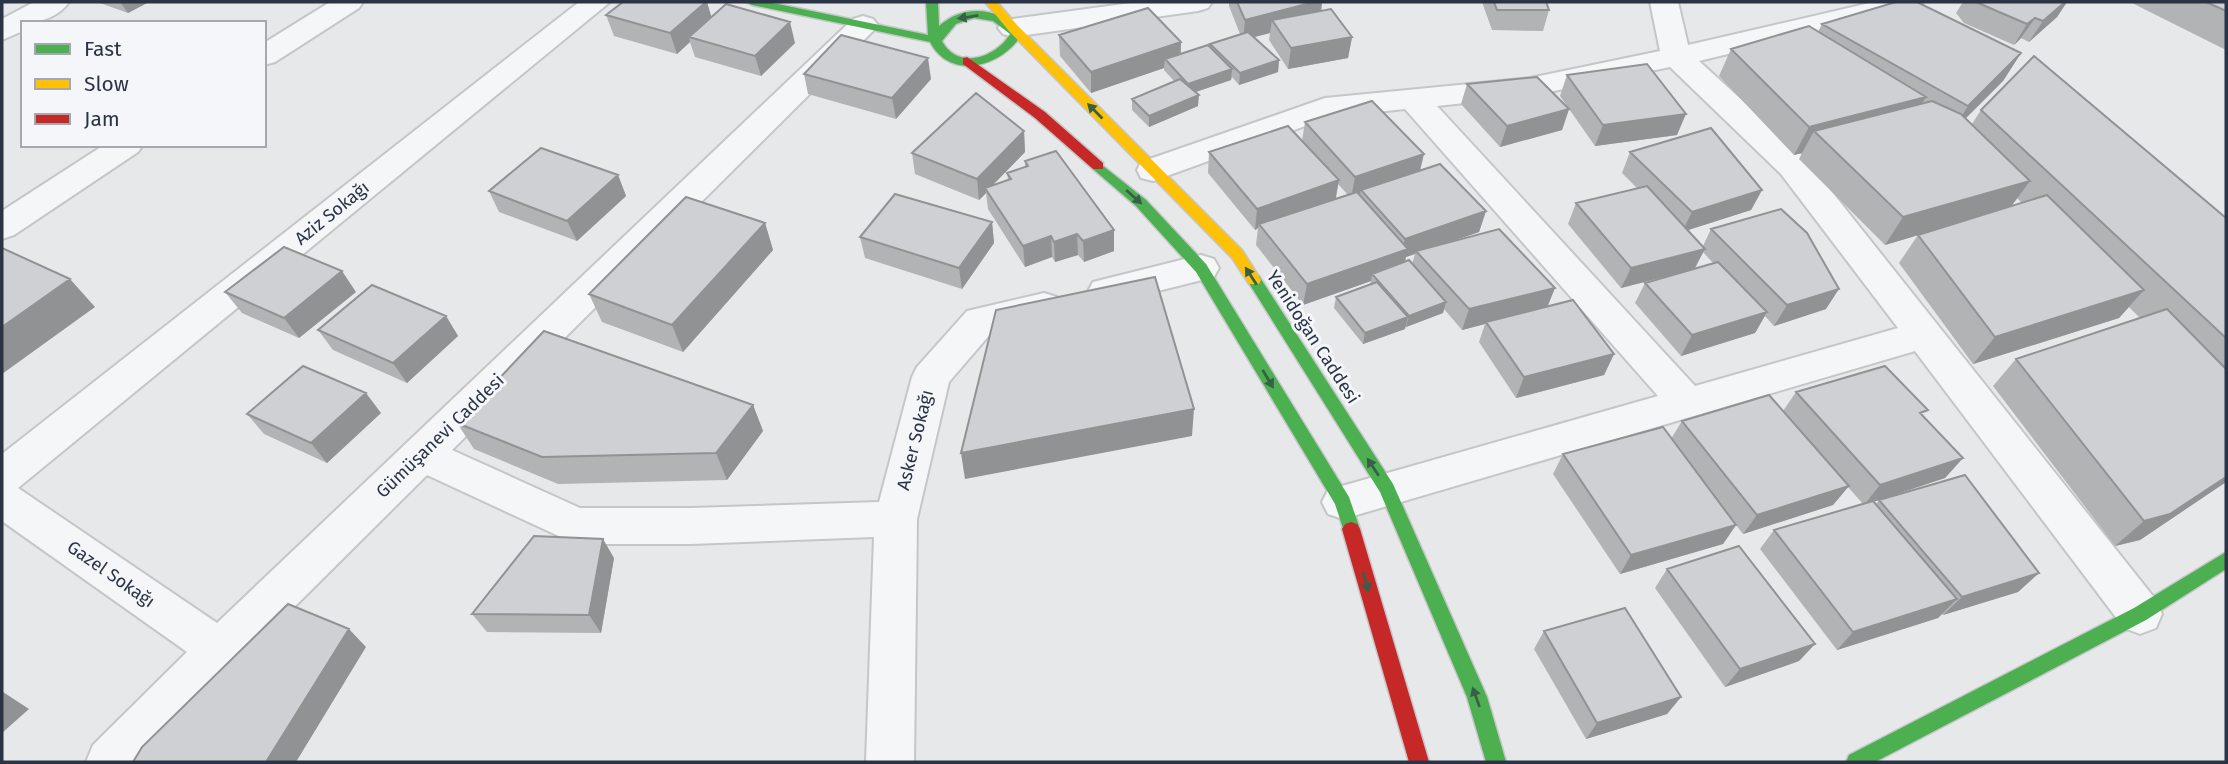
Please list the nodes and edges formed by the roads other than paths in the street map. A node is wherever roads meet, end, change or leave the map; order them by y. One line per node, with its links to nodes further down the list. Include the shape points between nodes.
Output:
1 (55, 2): 12 (street)
2 (348, 2): 14 (street)
3 (596, 2): 25 (street, Aziz Sokağı)
4 (752, 2): 10 (street)
5 (932, 2): 13 (street)
6 (991, 2): 11 (street, Yenidoğan Caddesi)
7 (1198, 2): 11 (street)
8 (1664, 2): 15 (street)
9 (1909, 2): 15 (street)
10 (863, 25): 13 (street); 24 (street, Gümüşanevi Caddesi)
11 (1013, 28): 13 (street, one-way to 13, via 998,17 975,15 952,20); 16 (street, via 1015,40 1006,51 989,59); 19 (street, Yenidoğan Caddesi, one-way to 11)
12 (2, 31)
13 (936, 40): 16 (street, via 945,54)
14 (266, 55)
15 (1676, 56): 17 (street, via 1530,88); 22 (street, via 1793,166)
16 (967, 61): 21 (street, one-way to 21, via 1040,115 1141,202)
17 (1413, 99): 19 (street, via 1325,108); 23 (street)
18 (124, 147): 20 (street)
19 (1153, 170): 26 (street, Yenidoğan Caddesi, one-way to 19, via 1237,254)
20 (2, 227)
21 (1201, 268): 28 (street, one-way to 28); 29 (street, Asker Sokağı, via 981,321 931,377)
22 (1924, 335): 23 (street); 31 (street)
23 (1687, 403): 26 (street)
24 (421, 454): 29 (street, via 576,526); 32 (street, Gümüşanevi Caddesi)
25 (2, 477)
26 (1387, 489): 28 (street); 36 (street, Yenidoğan Caddesi, one-way to 26, via 1477,697)
27 (2, 499): 32 (street, Gazel Sokağı)
28 (1343, 502): 35 (street, one-way to 35)
29 (896, 519): 34 (street, Asker Sokağı)
30 (2226, 560): 31 (street)
31 (2140, 614): 37 (street)
32 (220, 650): 33 (street, Gümüşanevi Caddesi)
33 (110, 762)
34 (890, 762)
35 (1419, 762)
36 (1496, 762)
37 (1856, 762)

